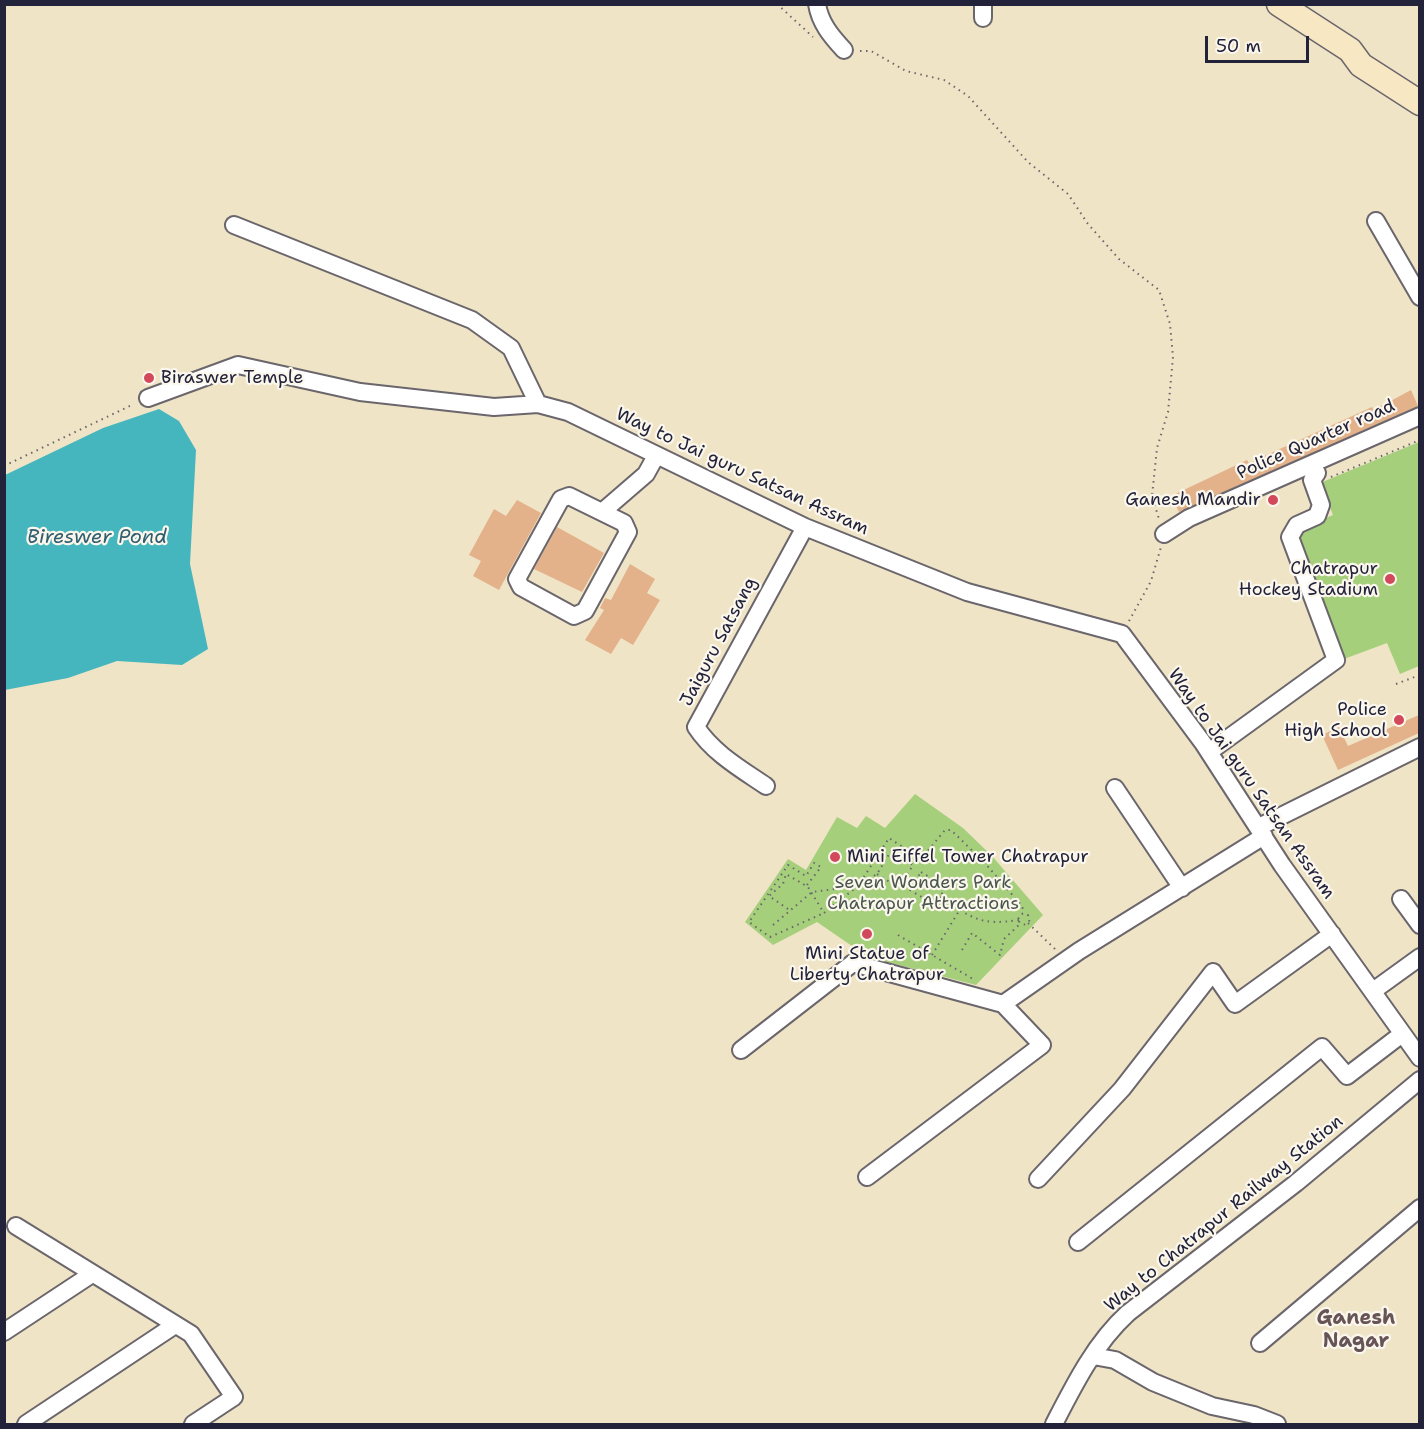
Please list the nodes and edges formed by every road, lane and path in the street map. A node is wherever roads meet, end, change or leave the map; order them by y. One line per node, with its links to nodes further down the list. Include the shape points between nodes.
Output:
1 (777, 4): 4 (path)
2 (817, 4): 5 (street, via 818,16)
3 (1279, 4): 6 (street, via 1350,50 1361,65)
4 (817, 41)
5 (844, 50): 19 (path, via 871,51 906,71 944,80 968,96 1028,162 1068,194 1119,259 1159,290 1170,324 1173,357 1168,412 1157,448 1152,496)
6 (1419, 103)
7 (1376, 221): 9 (street)
8 (234, 225): 11 (street, via 472,320 511,348)
9 (1418, 289)
10 (148, 398): 11 (street, Way to Jai guru Satsan Assram, via 238,365 360,392 494,407); 15 (path)
11 (538, 404): 14 (street, Way to Jai guru Satsan Assram, via 568,412)
12 (1419, 416): 19 (street, Police Quarter road, via 1189,518)
13 (1419, 440): 16 (path)
14 (656, 456): 17 (street, via 646,474); 18 (street, Way to Jai guru Satsan Assram)
15 (4, 466)
16 (1315, 478): 24 (street, via 1321,505 1317,516 1297,525 1290,537 1336,660)
17 (602, 512): 17 (street, via 569,496 561,499 517,579 521,587 574,616 585,611 628,532 624,524)
18 (805, 527): 20 (street, Way to Jai guru Satsan Assram, via 967,592); 25 (street, Jaiguru Satsang, via 696,727 726,759)
19 (1164, 534): 20 (path, via 1151,581)
20 (1122, 634): 24 (street, Way to Jai guru Satsan Assram)
21 (1419, 675): 22 (path)
22 (1396, 684)
23 (1419, 747): 27 (street)
24 (1209, 752): 27 (street, Way to Jai guru Satsan Assram)
25 (766, 786)
26 (1115, 788): 34 (street)
27 (1261, 831): 34 (street); 46 (street, Way to Jai guru Satsan Assram)
28 (877, 874): 29 (path, via 899,888); 29 (path, via 891,851 913,865); 30 (path)
29 (906, 877): 31 (path)
30 (863, 878): 33 (path); 41 (path, via 889,838 921,859 945,830 951,830 984,862)
31 (915, 882): 36 (path, via 910,890 935,905); 36 (path, via 921,872 946,887)
32 (807, 885): 35 (path); 38 (path, via 786,874 783,884 769,896); 40 (path, via 820,867 814,863 806,876 788,865 749,922 770,937)
33 (858, 886): 35 (path); 40 (path)
34 (1182, 888): 51 (street)
35 (812, 892): 38 (path); 40 (path)
36 (940, 897): 39 (path)
37 (1401, 899): 45 (street)
38 (789, 910): 44 (path)
39 (959, 910): 42 (path, via 986,923); 49 (path)
40 (824, 913)
41 (1024, 913): 42 (path); 43 (path, via 1030,917)
42 (1020, 921): 43 (path); 48 (path, via 1004,939 1000,955 972,933)
43 (1028, 922): 51 (path)
44 (773, 925)
45 (1419, 925)
46 (1332, 934): 53 (street, Way to Jai guru Satsan Assram); 60 (street, via 1235,1004 1213,972 1122,1089)
47 (898, 935): 49 (path)
48 (962, 950)
49 (932, 955): 52 (path)
50 (1419, 957): 53 (street)
51 (1065, 961): 54 (street)
52 (973, 978)
53 (1372, 991): 55 (street, Way to Jai guru Satsan Assram)
54 (1003, 1004): 56 (street, via 853,963); 59 (street, via 1042,1045)
55 (1402, 1034): 57 (street, Way to Jai guru Satsan Assram); 63 (street, via 1347,1076 1322,1047)
56 (741, 1050)
57 (1419, 1058)
58 (1419, 1080): 68 (street, Way to Chatrapur Railway Station, via 1296,1183 1128,1312 1112,1327)
59 (867, 1177)
60 (1038, 1179)
61 (1419, 1208): 67 (street)
62 (16, 1226): 64 (street)
63 (1078, 1242)
64 (92, 1274): 65 (street); 66 (street)
65 (175, 1325): 69 (street, via 190,1334 234,1397); 70 (street)
66 (4, 1332)
67 (1260, 1343)
68 (1093, 1356): 71 (street, Way to Chatrapur Railway Station); 72 (street, via 1115,1360 1153,1382 1212,1406 1254,1415)
69 (198, 1423)
70 (26, 1425)
71 (1054, 1425)
72 (1277, 1425)

